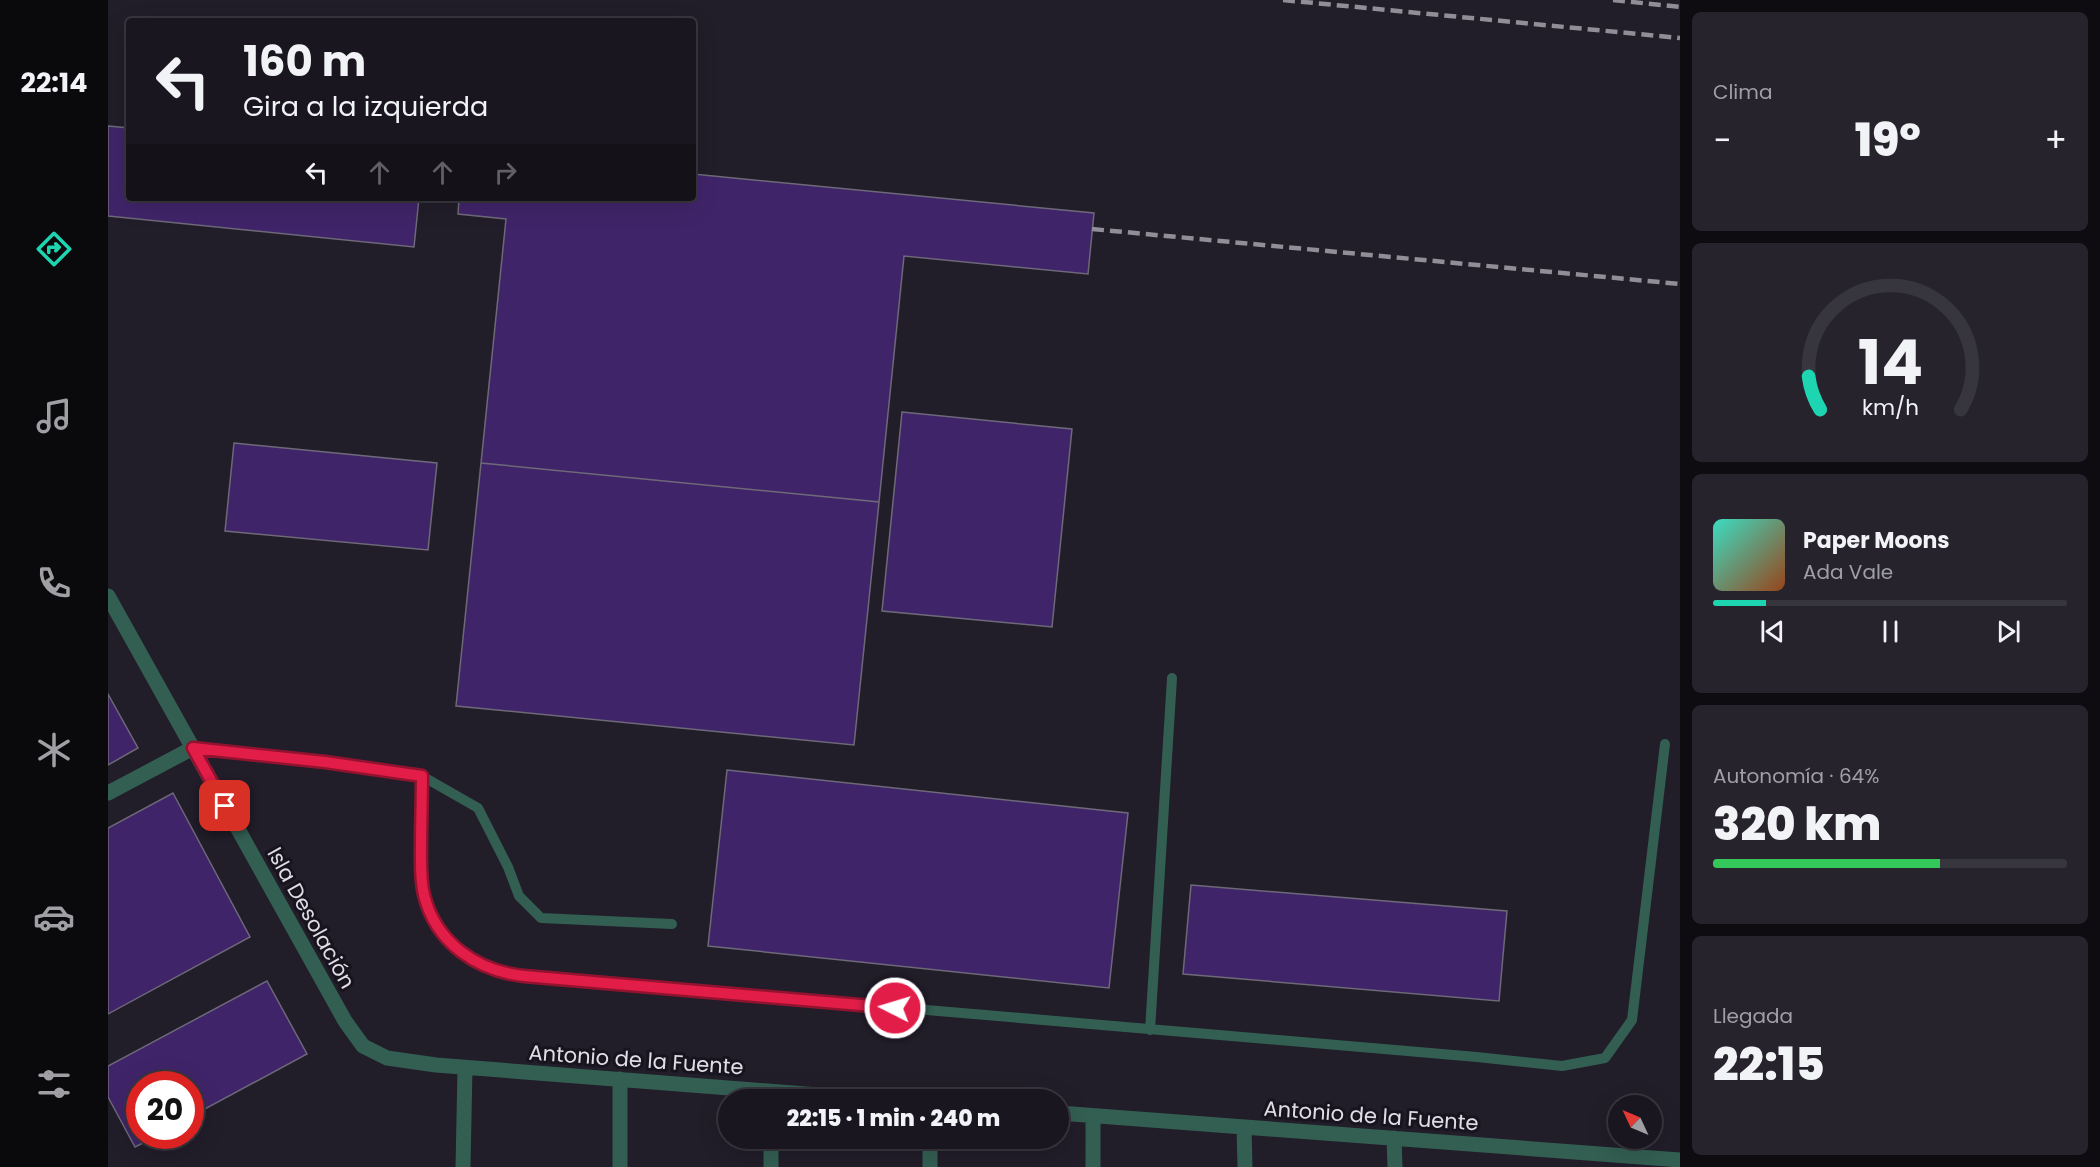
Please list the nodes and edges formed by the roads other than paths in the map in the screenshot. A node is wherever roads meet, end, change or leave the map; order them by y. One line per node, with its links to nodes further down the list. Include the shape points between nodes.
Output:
1 (108, 596): 4 (street, Isla Desolación)
2 (1172, 678): 8 (lane)
3 (1665, 744): 8 (lane, via 1632,1020 1605,1059 1562,1066)
4 (193, 748): 5 (lane); 6 (street); 9 (street, Isla Desolación, via 345,1021 363,1046)
5 (422, 776): 7 (lane, via 478,808 519,896 541,918); 8 (lane, via 421,874 430,914 454,947 486,968 524,976)
6 (108, 793)
7 (672, 924)
8 (1150, 1030)
9 (387, 1058): 10 (street, Antonio de la Fuente)
10 (465, 1068): 11 (street, Antonio de la Fuente); 21 (street)
11 (620, 1079): 12 (street, Antonio de la Fuente); 22 (street)
12 (718, 1089)
13 (1069, 1114): 14 (street, Antonio de la Fuente)
14 (1093, 1116): 15 (street, Antonio de la Fuente); 25 (street)
15 (1244, 1127): 16 (street, Antonio de la Fuente); 26 (street)
16 (1394, 1138): 19 (street, Antonio de la Fuente); 27 (street)
17 (771, 1149): 23 (street)
18 (930, 1149): 24 (street)
19 (1557, 1151): 20 (street, Antonio de la Fuente); 28 (street)
20 (1680, 1160)
21 (463, 1167)
22 (620, 1167)
23 (771, 1167)
24 (930, 1167)
25 (1093, 1167)
26 (1245, 1167)
27 (1395, 1167)
28 (1557, 1167)

